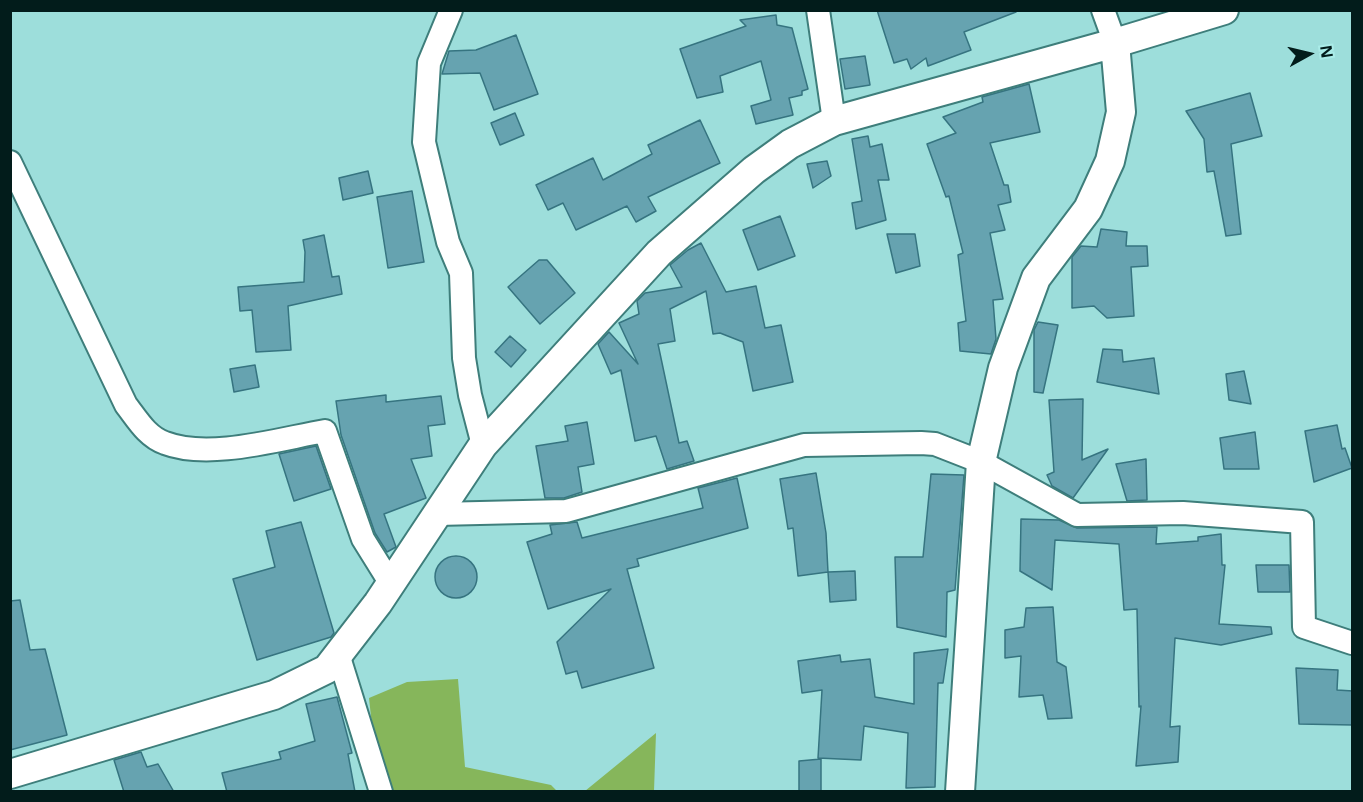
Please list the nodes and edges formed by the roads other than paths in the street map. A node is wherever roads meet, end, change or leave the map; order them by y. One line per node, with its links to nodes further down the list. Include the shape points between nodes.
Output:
1 (451, 10): 8 (street, via 429,63 424,142 448,242 461,273 464,358)
2 (818, 10): 6 (street)
3 (1102, 10): 5 (street)
4 (1224, 10): 5 (street)
5 (1115, 43): 6 (street); 9 (street, via 1121,112 1110,161 1088,209 1036,278 1003,368)
6 (834, 121): 8 (street, via 790,144 754,170 659,253)
7 (10, 162): 11 (street, via 126,405 143,429 164,443 194,449 236,447 325,431 363,539)
8 (483, 445): 10 (street)
9 (981, 462): 10 (street, via 935,444 804,446 566,511); 12 (street, via 1077,515 1184,513 1302,522 1304,627); 16 (street)
10 (437, 514): 11 (street)
11 (391, 584): 13 (street)
12 (1353, 643)
13 (338, 654): 14 (street, via 327,669 274,695); 15 (street)
14 (10, 774)
15 (381, 792)
16 (960, 792)

